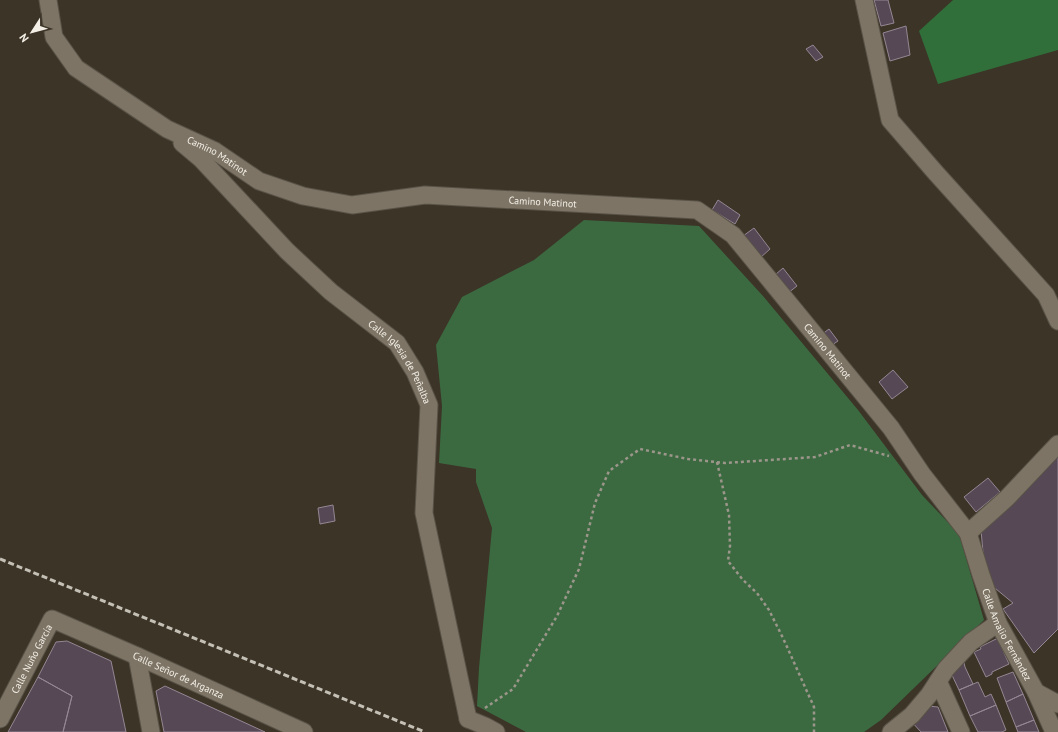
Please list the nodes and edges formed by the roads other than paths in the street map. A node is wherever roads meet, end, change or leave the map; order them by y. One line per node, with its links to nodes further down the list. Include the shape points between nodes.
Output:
1 (48, 0): 3 (street, Camino Matinot, via 54,37 76,68)
2 (864, 0): 4 (street, via 890,120 1046,295)
3 (166, 129): 6 (street, Camino Matinot, via 215,151 259,181 303,196 352,205 426,195 697,210 732,235 891,428 914,463); 14 (street, Calle Iglesia de Peñalba, via 200,159 331,292 397,343 416,372 429,405 424,513)
4 (1058, 320)
5 (1058, 444): 6 (street, via 1007,498)
6 (968, 533): 8 (street, Calle Amalio Fernández)
7 (52, 620): 9 (street, Calle Señor de Arganza); 13 (street, Calle Nuño García)
8 (998, 623): 10 (street, via 971,642); 11 (street, Calle Amalio Fernández)
9 (137, 656): 15 (street); 16 (street, Calle Señor de Arganza)
10 (938, 681): 18 (street, via 912,715); 19 (street)
11 (1036, 692): 12 (street); 20 (street, Calle Amalio Fernández)
12 (1058, 704)
13 (0, 720)
14 (465, 726): 17 (street, via 485,726)
15 (151, 732)
16 (304, 732)
17 (496, 732)
18 (891, 732)
19 (961, 732)
20 (1054, 732)

